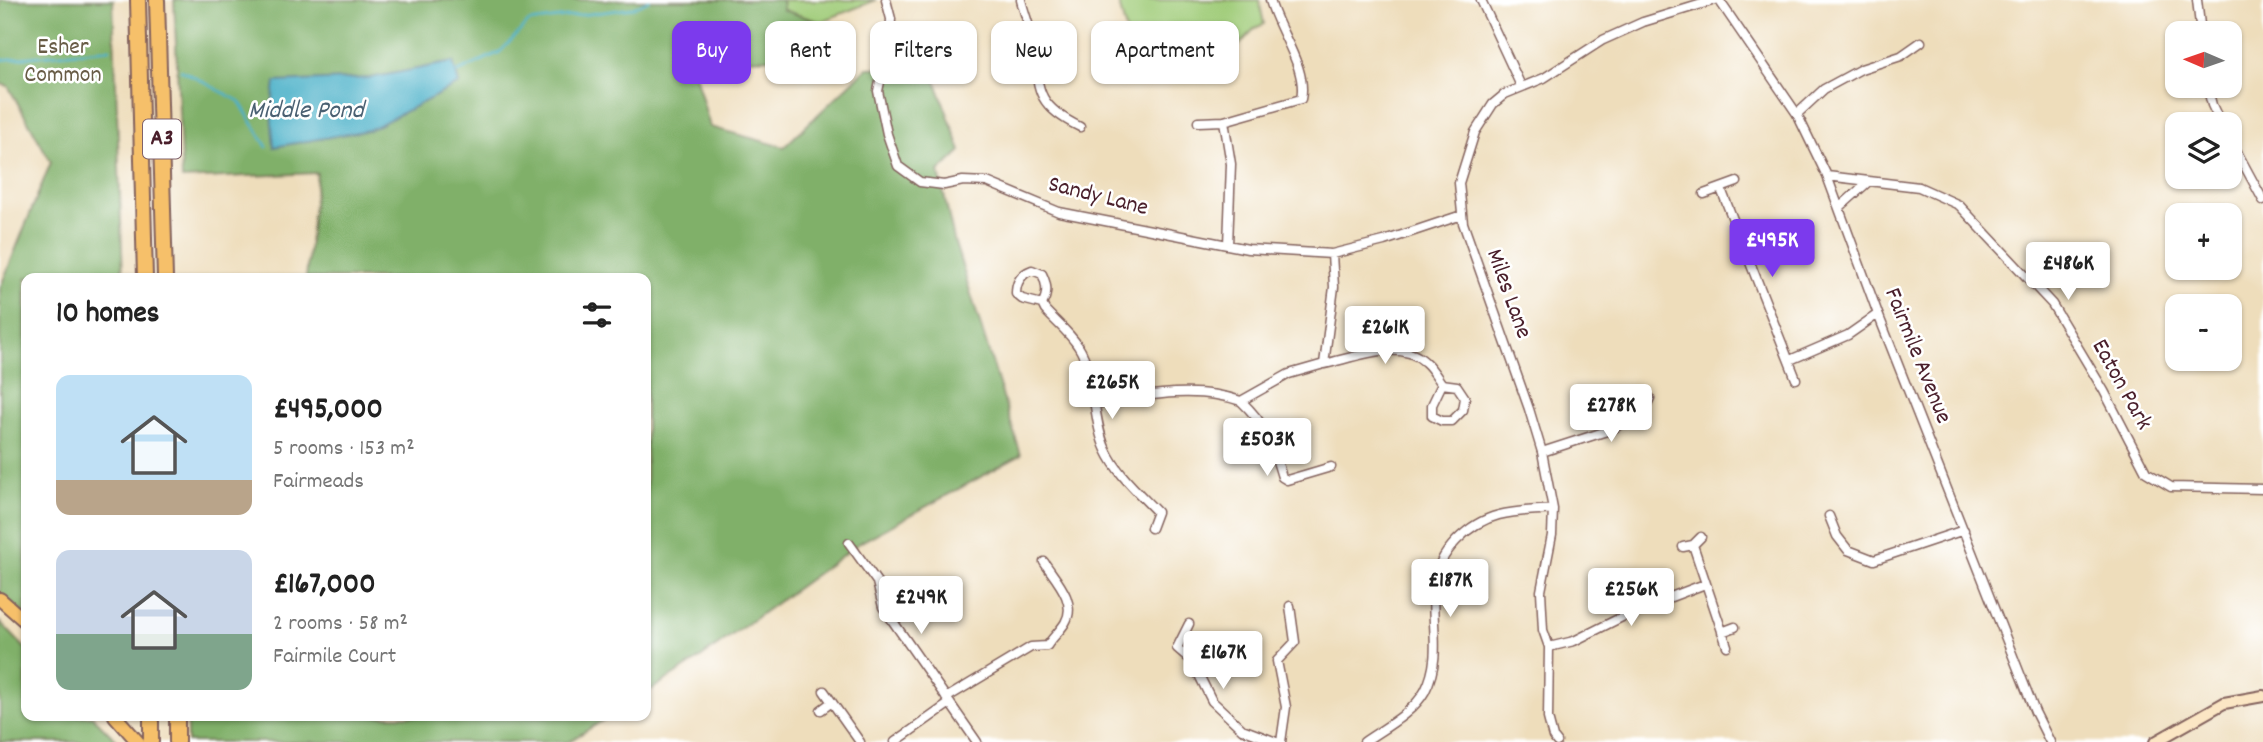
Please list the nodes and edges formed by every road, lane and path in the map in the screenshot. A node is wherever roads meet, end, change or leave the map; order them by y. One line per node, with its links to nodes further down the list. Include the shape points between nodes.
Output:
1 (138, 0): 27 (highway, A3)
2 (157, 0): 28 (highway, A3)
3 (886, 0): 25 (street, Sandy Lane, via 890,36 878,92 898,166 920,182 987,182 1059,212)
4 (1021, 0): 15 (street, via 1037,84 1045,102 1059,117)
5 (1270, 0): 13 (street, via 1292,51 1303,90 1301,99)
6 (1481, 0): 11 (street)
7 (1717, 0): 11 (street, Miles Lane, via 1643,22 1603,40 1544,78); 12 (street, Fairmile Avenue)
8 (2197, 0): 9 (street)
9 (2200, 21)
10 (1920, 42): 12 (street, via 1824,89)
11 (1521, 86): 24 (street, Miles Lane, via 1493,104 1475,132 1459,183)
12 (1797, 114): 17 (street, Fairmile Avenue)
13 (1224, 121): 14 (street); 25 (street, via 1231,164)
14 (1198, 122)
15 (1080, 127)
16 (2242, 161): 22 (street)
17 (1827, 176): 18 (street, Eaton Park); 23 (street, Fairmile Avenue)
18 (1869, 181): 23 (street); 40 (street, Eaton Park, via 1919,187 1959,205 2052,304 2146,472 2171,487)
19 (1737, 182): 20 (street)
20 (1721, 189): 21 (street); 31 (street)
21 (1704, 194)
22 (2263, 200)
23 (1839, 208): 30 (street, Fairmile Avenue)
24 (1462, 215): 26 (street, Sandy Lane); 38 (street, Miles Lane)
25 (1228, 245): 26 (street, Sandy Lane)
26 (1332, 254): 32 (street, via 1334,287)
27 (145, 273)
28 (165, 273)
29 (1042, 304): 29 (street, via 1016,294 1020,278 1032,270 1045,280); 37 (street, via 1079,347)
30 (1878, 314): 31 (street, via 1848,334); 44 (street, Fairmile Avenue)
31 (1790, 360): 33 (street)
32 (1324, 364): 34 (street, via 1407,351 1424,361); 36 (street, via 1289,374)
33 (1797, 379)
34 (1442, 384): 34 (street, via 1457,386 1465,398 1463,410 1452,421 1432,416)
35 (1650, 398): 38 (street, via 1645,408 1613,429)
36 (1241, 401): 37 (street, via 1222,394 1191,393); 39 (street, via 1268,432 1282,477 1287,480)
37 (1095, 404): 43 (street, via 1111,460 1157,512)
38 (1542, 452): 41 (street, Miles Lane)
39 (1331, 467)
40 (2263, 489)
41 (1553, 509): 58 (street, Miles Lane, via 1541,591); 74 (street, via 1500,514 1476,524 1452,544 1434,586 1435,663 1424,692 1408,711)
42 (1829, 516): 44 (street, via 1848,550 1874,560)
43 (1151, 528)
44 (1964, 530): 76 (street, Fairmile Avenue)
45 (1701, 537): 47 (street)
46 (849, 543): 61 (street, via 877,582 883,607)
47 (1693, 545): 48 (street); 50 (street)
48 (1683, 547)
49 (1044, 562): 61 (street, via 1066,595 1066,622 1047,646 1031,647)
50 (1705, 584): 56 (street); 58 (street)
51 (0, 599): 53 (main road)
52 (1290, 606): 73 (street, via 1295,642 1277,661 1286,707)
53 (21, 618)
54 (1189, 624): 73 (street, via 1177,648 1192,662 1212,701 1242,729)
55 (1735, 627): 56 (street)
56 (1722, 632): 57 (street)
57 (1727, 646)
58 (1549, 648): 75 (street, Miles Lane, via 1548,718)
59 (824, 691): 62 (street)
60 (2263, 696): 77 (street, via 2224,703)
61 (948, 701): 71 (street); 72 (street)
62 (832, 702): 63 (street); 70 (street)
63 (821, 710)
64 (120, 721): 67 (main road)
65 (151, 721): 68 (highway)
66 (177, 721): 69 (highway)
67 (138, 742)
68 (151, 742)
69 (177, 742)
70 (860, 742)
71 (895, 742)
72 (977, 742)
73 (1279, 742)
74 (1364, 742)
75 (1557, 742)
76 (2050, 742)
77 (2155, 742)

